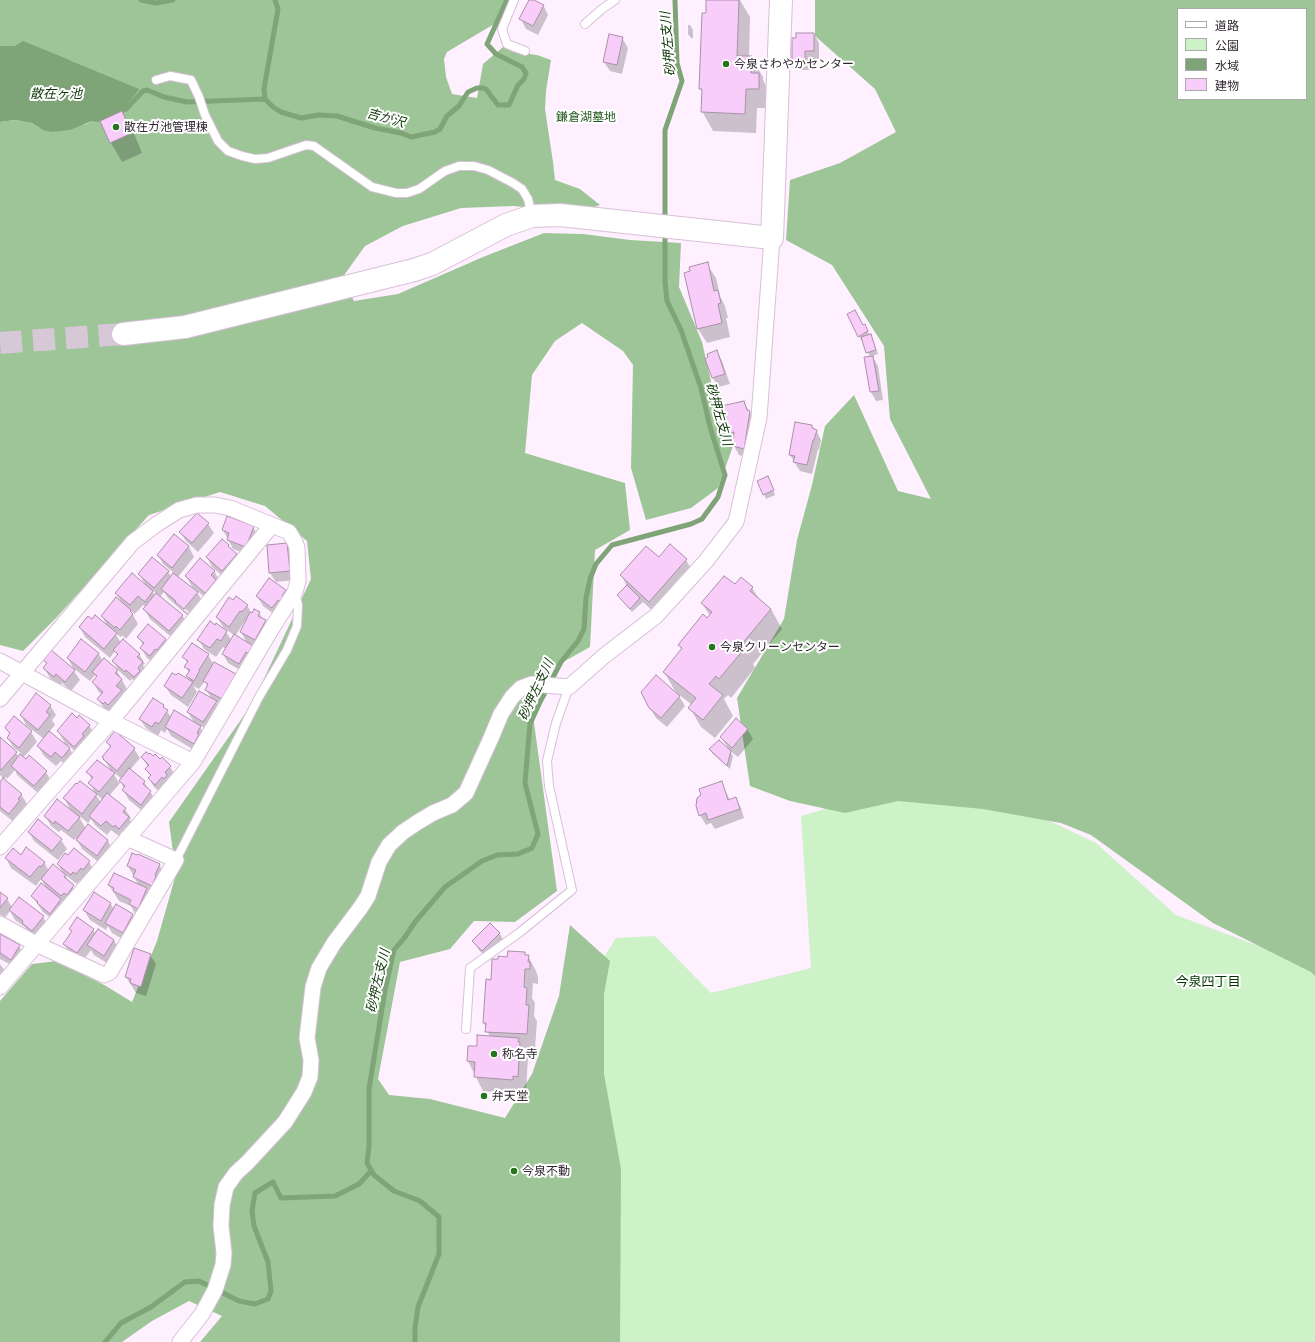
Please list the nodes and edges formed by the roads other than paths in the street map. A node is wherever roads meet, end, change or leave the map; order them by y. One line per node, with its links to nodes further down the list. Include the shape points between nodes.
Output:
1 (514, 0): 5 (lane, via 502,29 507,44)
2 (615, 0): 4 (lane)
3 (781, 0): 8 (street)
4 (585, 24)
5 (525, 51)
6 (156, 80): 7 (lane, via 170,76 191,80 218,142 228,151 255,159 268,158 306,145 314,146 372,188 396,193 419,189 445,171 459,166 474,166 488,170 522,189 528,199)
7 (532, 216): 8 (street, via 560,215); 9 (street, via 506,225 432,264 414,270 185,328)
8 (772, 238): 14 (street, via 759,418 736,522 706,561 656,616)
9 (123, 334)
10 (272, 525): 11 (street, via 289,532 295,542 298,581); 13 (street, via 230,508 215,505 197,505 180,510 133,542); 16 (street)
11 (295, 592): 17 (street); 20 (lane, via 298,605 297,626 287,650 259,697)
12 (0, 661): 13 (street)
13 (22, 673): 15 (street); 16 (street)
14 (569, 687): 24 (lane, via 556,723 548,761 549,786 572,890 470,968); 25 (street, via 532,684 521,688 501,714 466,793 452,805 428,816 404,832 389,845 379,862 362,907 334,943 319,968 313,987 307,1038 311,1060 310,1077 304,1092 285,1122 236,1173 226,1188 222,1205 223,1265 215,1290 202,1314)
15 (0, 699)
16 (111, 721): 17 (street); 19 (street)
17 (193, 762): 18 (street)
18 (127, 838): 20 (street); 22 (street)
19 (0, 847)
20 (176, 860): 22 (street, via 110,972 104,975)
21 (0, 924): 22 (street)
22 (36, 944): 23 (street)
23 (0, 987)
24 (466, 1029)
25 (180, 1342)

